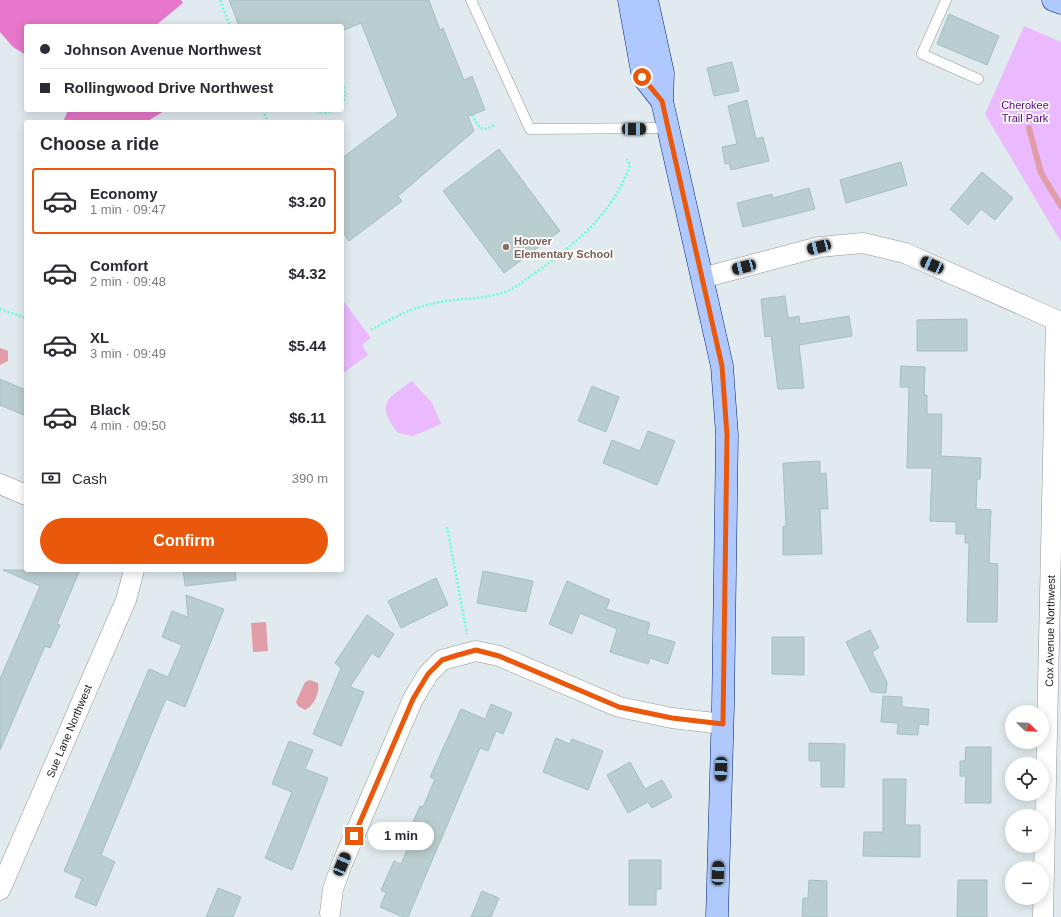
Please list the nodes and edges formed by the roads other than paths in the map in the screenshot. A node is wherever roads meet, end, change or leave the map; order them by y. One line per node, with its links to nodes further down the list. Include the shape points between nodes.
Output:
1 (471, 0): 9 (lane, via 530,129)
2 (629, 0): 8 (street, via 642,77)
3 (647, 0): 8 (street, via 663,73)
4 (946, 0): 7 (lane, via 922,54)
5 (1053, 0): 6 (street)
6 (1061, 3)
7 (978, 79)
8 (662, 101): 9 (street)
9 (668, 128): 10 (street)
10 (702, 278): 14 (street, via 722,366 727,435); 18 (street, Cox Avenue Northwest, via 819,247 863,243 905,253 1056,320)
11 (0, 484): 12 (street)
12 (24, 494)
13 (133, 572): 15 (street, Sue Lane Northwest, via 126,600)
14 (723, 724): 16 (street, via 672,718 619,707 499,656 476,650 442,660 428,674 413,699 342,864); 17 (street)
15 (0, 890)
16 (326, 916)
17 (717, 917)
18 (1043, 917)

